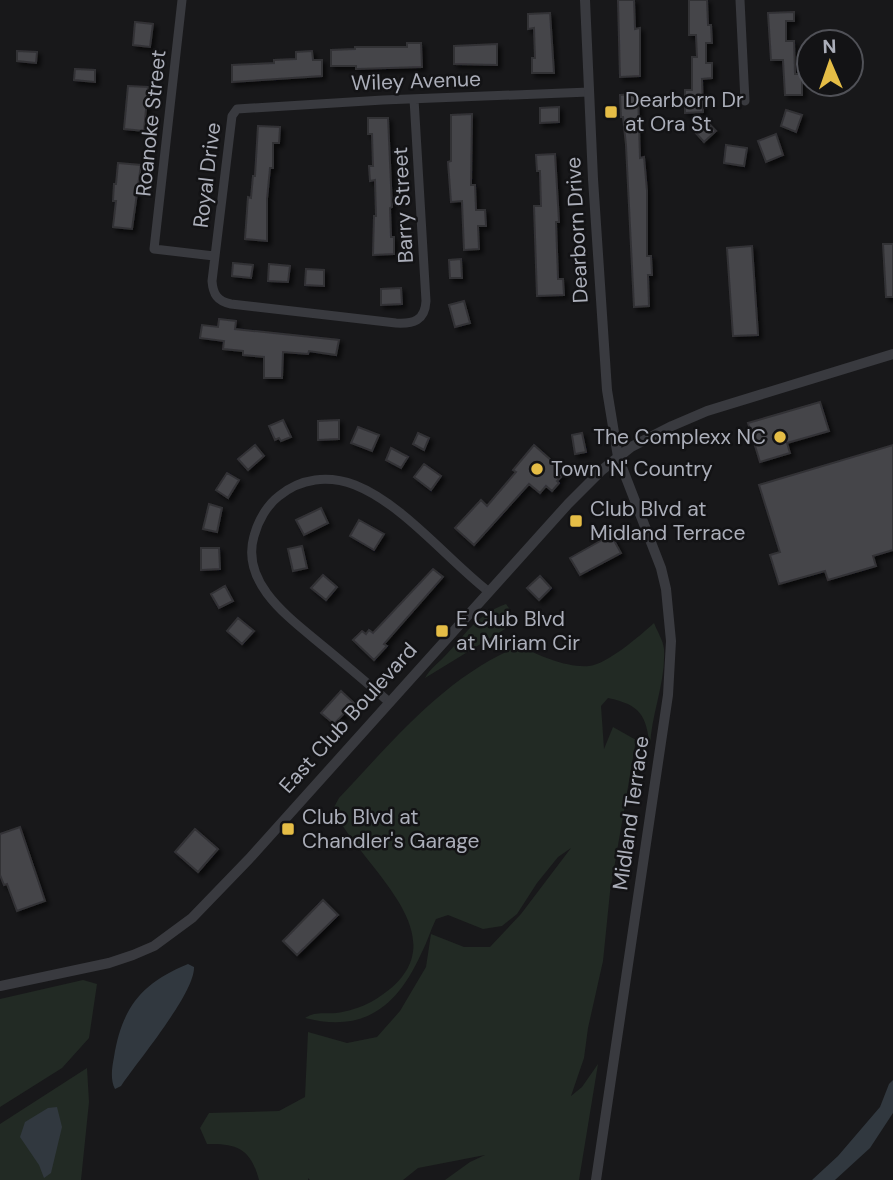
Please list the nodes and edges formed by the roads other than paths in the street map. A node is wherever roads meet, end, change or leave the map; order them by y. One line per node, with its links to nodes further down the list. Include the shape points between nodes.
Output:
1 (183, 0): 8 (street, Roanoke Street)
2 (585, 0): 4 (street, Dearborn Drive)
3 (740, 0): 6 (street)
4 (589, 92): 5 (street, Wiley Avenue); 12 (street, Dearborn Drive, via 607,390)
5 (414, 99): 7 (street, Wiley Avenue); 10 (street, Barry Street)
6 (745, 101)
7 (245, 107): 9 (street, Royal Drive, via 232,116)
8 (154, 249): 9 (street, Royal Drive)
9 (214, 256): 10 (street, Royal Drive, via 213,292 223,303 409,324 418,321)
10 (425, 309)
11 (893, 354): 12 (street, East Club Boulevard, via 707,411)
12 (618, 457): 13 (street, East Club Boulevard, via 568,503); 16 (street, Midland Terrace, via 661,568 671,656)
13 (488, 591): 14 (street, East Club Boulevard); 14 (street, via 392,507 355,485 310,480 277,497 256,527 251,544 251,557 264,590 282,611)
14 (388, 701): 15 (street, East Club Boulevard, via 249,859 175,932 133,956)
15 (0, 986)
16 (596, 1180)

